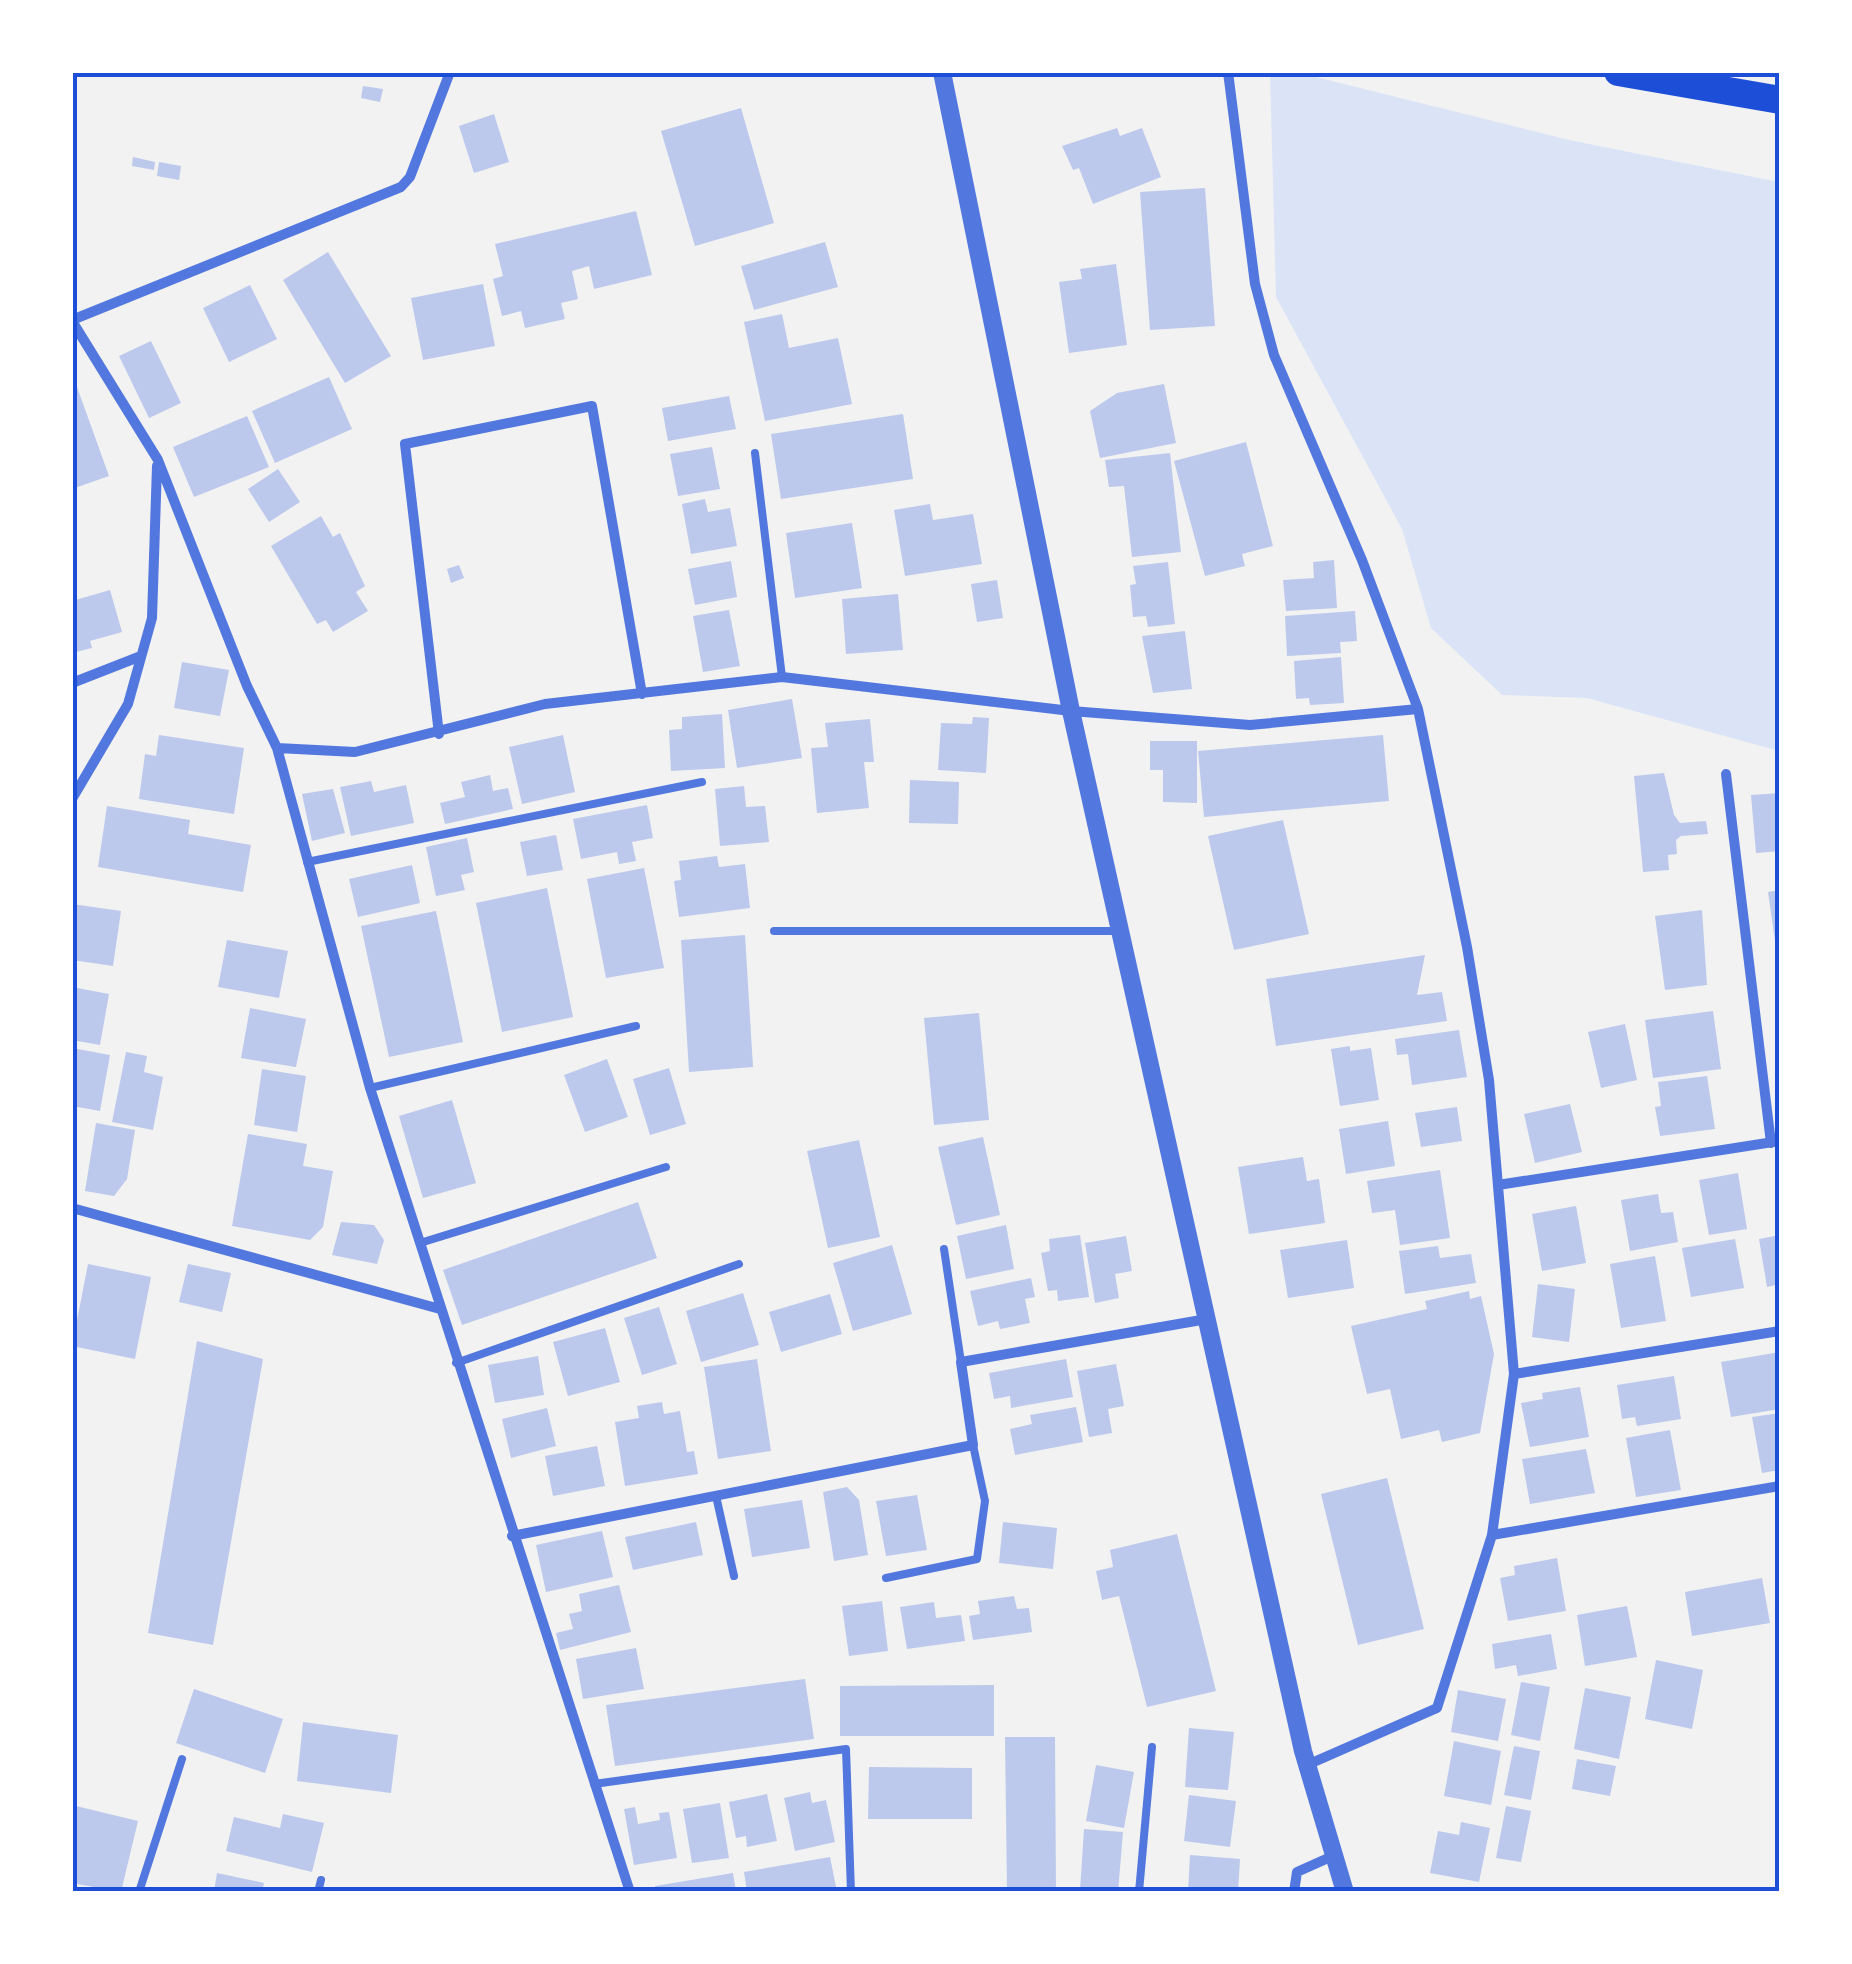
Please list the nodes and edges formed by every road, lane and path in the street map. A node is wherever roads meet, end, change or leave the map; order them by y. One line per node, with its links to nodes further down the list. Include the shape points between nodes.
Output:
1 (450, 72): 6 (street, via 402,187)
2 (942, 72): 14 (street)
3 (1228, 72): 13 (street, via 1254,284 1274,354)
4 (1618, 72): 5 (highway)
5 (1780, 100)
6 (72, 321): 8 (street)
7 (755, 452): 10 (lane)
8 (158, 460): 9 (street, via 152,618); 16 (street)
9 (141, 656): 11 (street); 19 (street, via 128,704)
10 (782, 677): 12 (street); 14 (street)
11 (72, 683)
12 (642, 694): 15 (street, via 544,704); 15 (street, via 592,406 405,444)
13 (1418, 709): 14 (street, via 1250,725); 27 (street, via 1470,966)
14 (1071, 710): 22 (street)
15 (439, 734): 16 (street, via 354,752)
16 (276, 748): 20 (street)
17 (1726, 774): 25 (street)
18 (702, 782): 20 (lane)
19 (72, 799)
20 (307, 862): 24 (street)
21 (774, 931): 22 (lane)
22 (1120, 931): 33 (street)
23 (636, 1026): 24 (lane)
24 (370, 1088): 29 (street)
25 (1775, 1142): 27 (street)
26 (666, 1167): 29 (lane)
27 (1498, 1185): 37 (street)
28 (72, 1208): 32 (street)
29 (420, 1243): 32 (street)
30 (944, 1249): 35 (lane)
31 (740, 1264): 36 (lane)
32 (440, 1309): 36 (street)
33 (1207, 1318): 35 (street); 47 (street)
34 (1780, 1330): 37 (street)
35 (961, 1362): 38 (street)
36 (456, 1363): 42 (street)
37 (1514, 1374): 41 (street)
38 (973, 1445): 40 (street); 44 (lane, via 985,1501 977,1559)
39 (1780, 1486): 41 (street)
40 (716, 1496): 42 (street); 43 (lane)
41 (1492, 1535): 47 (street, via 1437,1708)
42 (512, 1536): 48 (street)
43 (734, 1576)
44 (886, 1578)
45 (1152, 1746): 55 (lane)
46 (182, 1759): 51 (lane)
47 (1308, 1766): 49 (street)
48 (594, 1784): 53 (street); 54 (lane, via 846,1750)
49 (1334, 1855): 56 (street, via 1296,1872); 57 (street)
50 (321, 1880): 52 (lane)
51 (139, 1892)
52 (318, 1892)
53 (630, 1892)
54 (850, 1892)
55 (1139, 1892)
56 (1294, 1892)
57 (1345, 1892)

